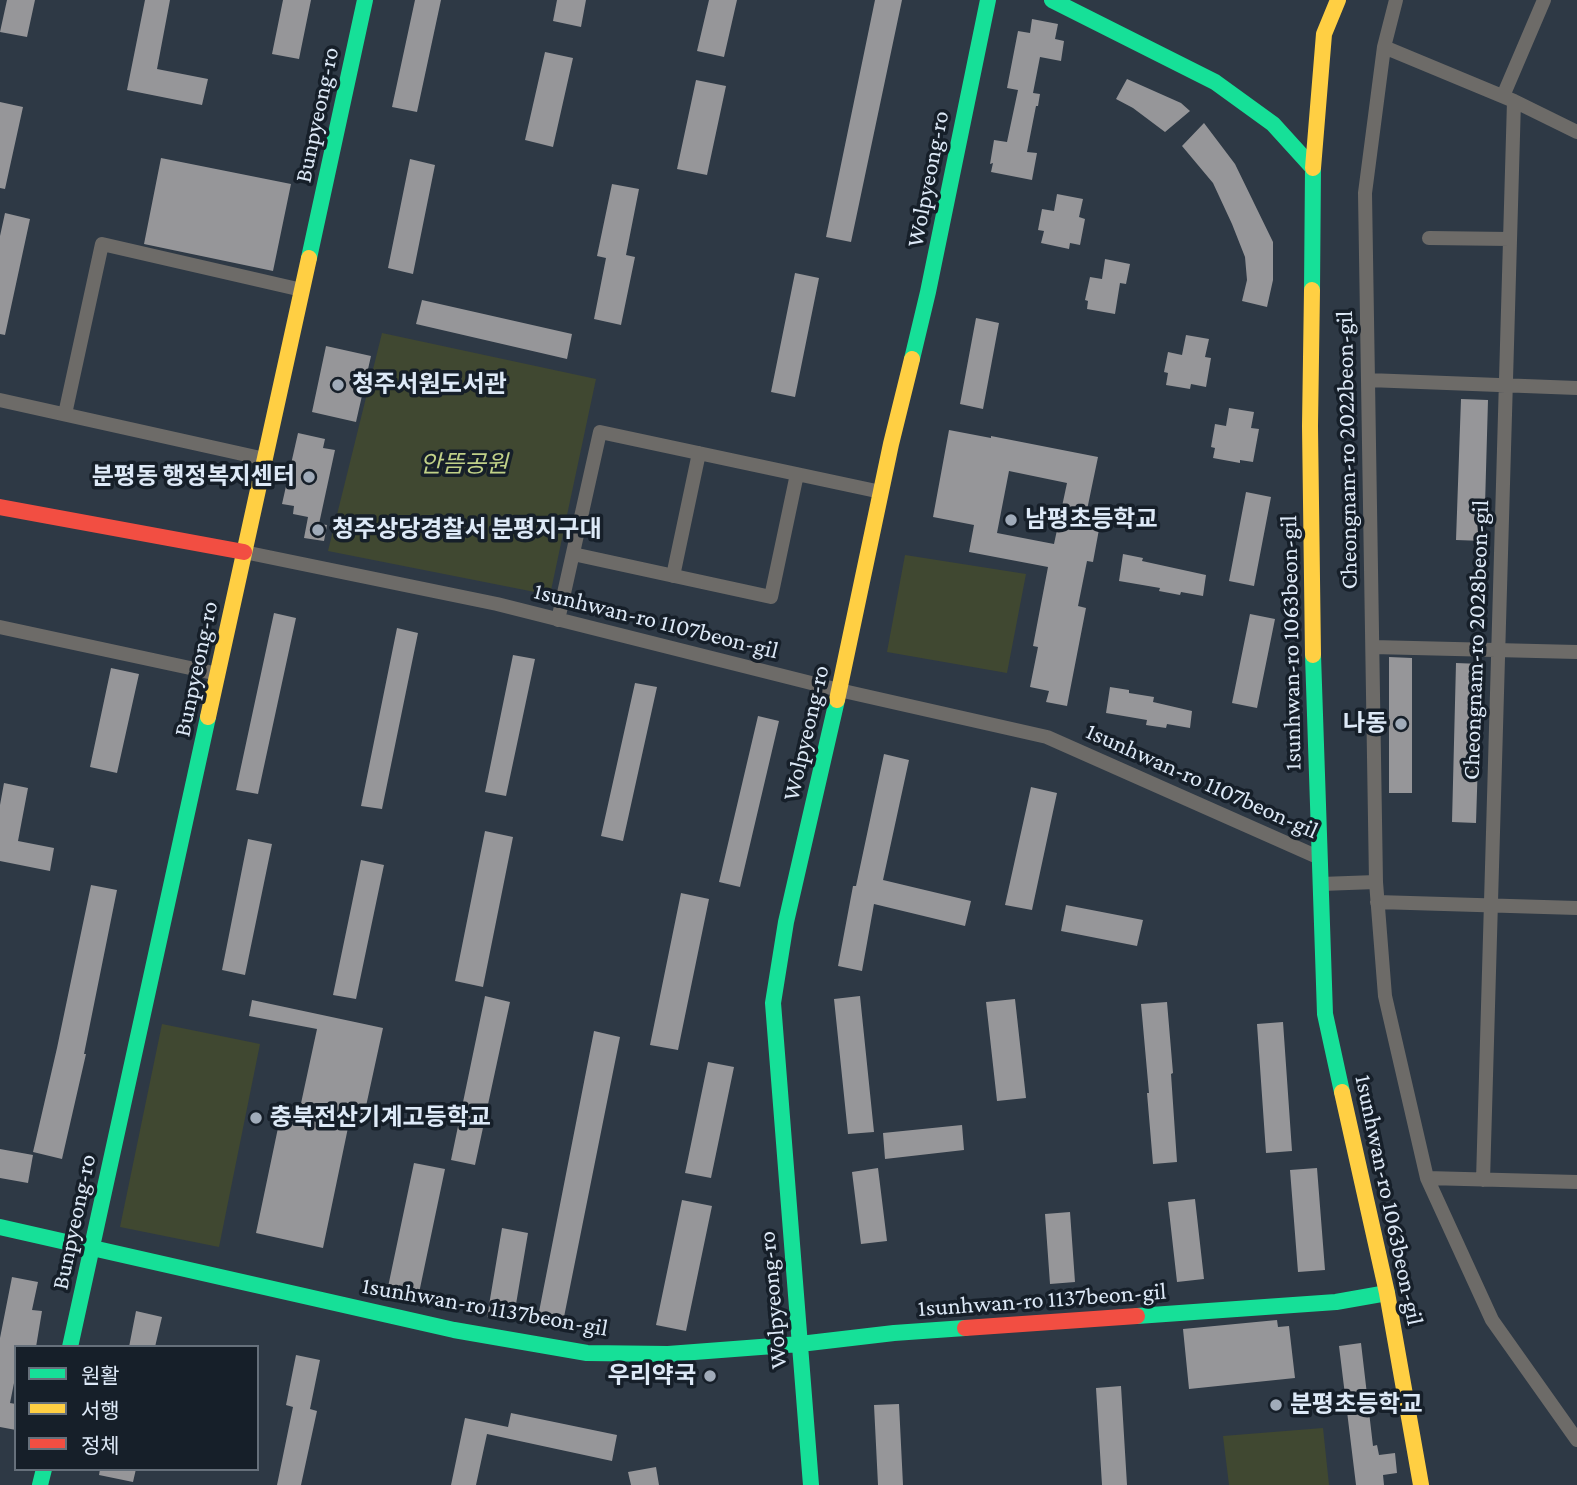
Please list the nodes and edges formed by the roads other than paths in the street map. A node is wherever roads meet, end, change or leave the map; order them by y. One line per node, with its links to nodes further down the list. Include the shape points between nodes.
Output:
1 (365, 0): 15 (street, Bunpyeong-ro)
2 (988, 0): 24 (street, Wolpyeong-ro)
3 (1052, 0): 8 (street)
4 (1089, 0): 8 (street)
5 (1338, 0): 12 (street, 1sunhwan-ro 1063beon-gil, via 1324,34)
6 (1396, 0): 9 (street, Cheongnam-ro 2022beon-gil)
7 (1544, 0): 10 (street, Cheongnam-ro 2028beon-gil)
8 (1082, 15): 12 (street, via 1215,82 1273,124)
9 (1384, 47): 10 (street); 16 (street, Cheongnam-ro 2022beon-gil, via 1365,193)
10 (1509, 99): 11 (street); 14 (street, Cheongnam-ro 2028beon-gil)
11 (1577, 132)
12 (1313, 168): 36 (street, 1sunhwan-ro 1063beon-gil, via 1310,426)
13 (1429, 238): 14 (street)
14 (1510, 239): 17 (street, Cheongnam-ro 2028beon-gil)
15 (302, 289): 20 (street, via 102,244); 22 (street, Bunpyeong-ro)
16 (1367, 380): 17 (street); 31 (street, Cheongnam-ro 2022beon-gil)
17 (1506, 385): 18 (street); 32 (street, Cheongnam-ro 2028beon-gil)
18 (1577, 388)
19 (0, 400): 20 (street)
20 (65, 414): 22 (street)
21 (699, 453): 23 (street); 27 (street, via 600,432); 28 (street)
22 (265, 459): 26 (street, Bunpyeong-ro)
23 (797, 474): 24 (street); 28 (street, via 771,597)
24 (881, 492): 35 (street, Wolpyeong-ro)
25 (0, 507): 26 (street, 1sunhwan-ro 1107beon-gil)
26 (244, 552): 29 (street, 1sunhwan-ro 1107beon-gil); 34 (street, Bunpyeong-ro)
27 (573, 554): 28 (street); 29 (street)
28 (673, 576)
29 (558, 620): 35 (street, 1sunhwan-ro 1107beon-gil)
30 (0, 627): 34 (street)
31 (1373, 647): 32 (street); 37 (street, Cheongnam-ro 2022beon-gil)
32 (1499, 650): 33 (street); 40 (street, Cheongnam-ro 2028beon-gil)
33 (1577, 652)
34 (218, 674): 46 (street, Bunpyeong-ro)
35 (839, 690): 36 (street, 1sunhwan-ro 1107beon-gil, via 1047,737); 48 (street, Wolpyeong-ro, via 786,922 773,1003)
36 (1320, 858): 38 (street, 1sunhwan-ro 1063beon-gil)
37 (1376, 882): 38 (street); 39 (street, Cheongnam-ro 2022beon-gil)
38 (1321, 884): 47 (street, 1sunhwan-ro 1063beon-gil, via 1325,1014)
39 (1377, 902): 40 (street); 42 (street, Cheongnam-ro 2022beon-gil, via 1385,996)
40 (1491, 905): 41 (street); 43 (street, Cheongnam-ro 2028beon-gil)
41 (1577, 908)
42 (1427, 1178): 43 (street); 50 (street, Cheongnam-ro 2022beon-gil, via 1492,1320)
43 (1483, 1180): 44 (street)
44 (1577, 1182)
45 (0, 1227): 46 (street, 1sunhwan-ro 1137beon-gil)
46 (92, 1248): 48 (street, 1sunhwan-ro 1137beon-gil, via 454,1330 587,1353 668,1354); 49 (street, Bunpyeong-ro)
47 (1387, 1293): 48 (street, 1sunhwan-ro 1137beon-gil, via 1336,1301); 52 (street, 1sunhwan-ro 1063beon-gil)
48 (800, 1344): 51 (street, Wolpyeong-ro)
49 (71, 1345)
50 (1577, 1440)
51 (811, 1485)
52 (1421, 1485)

